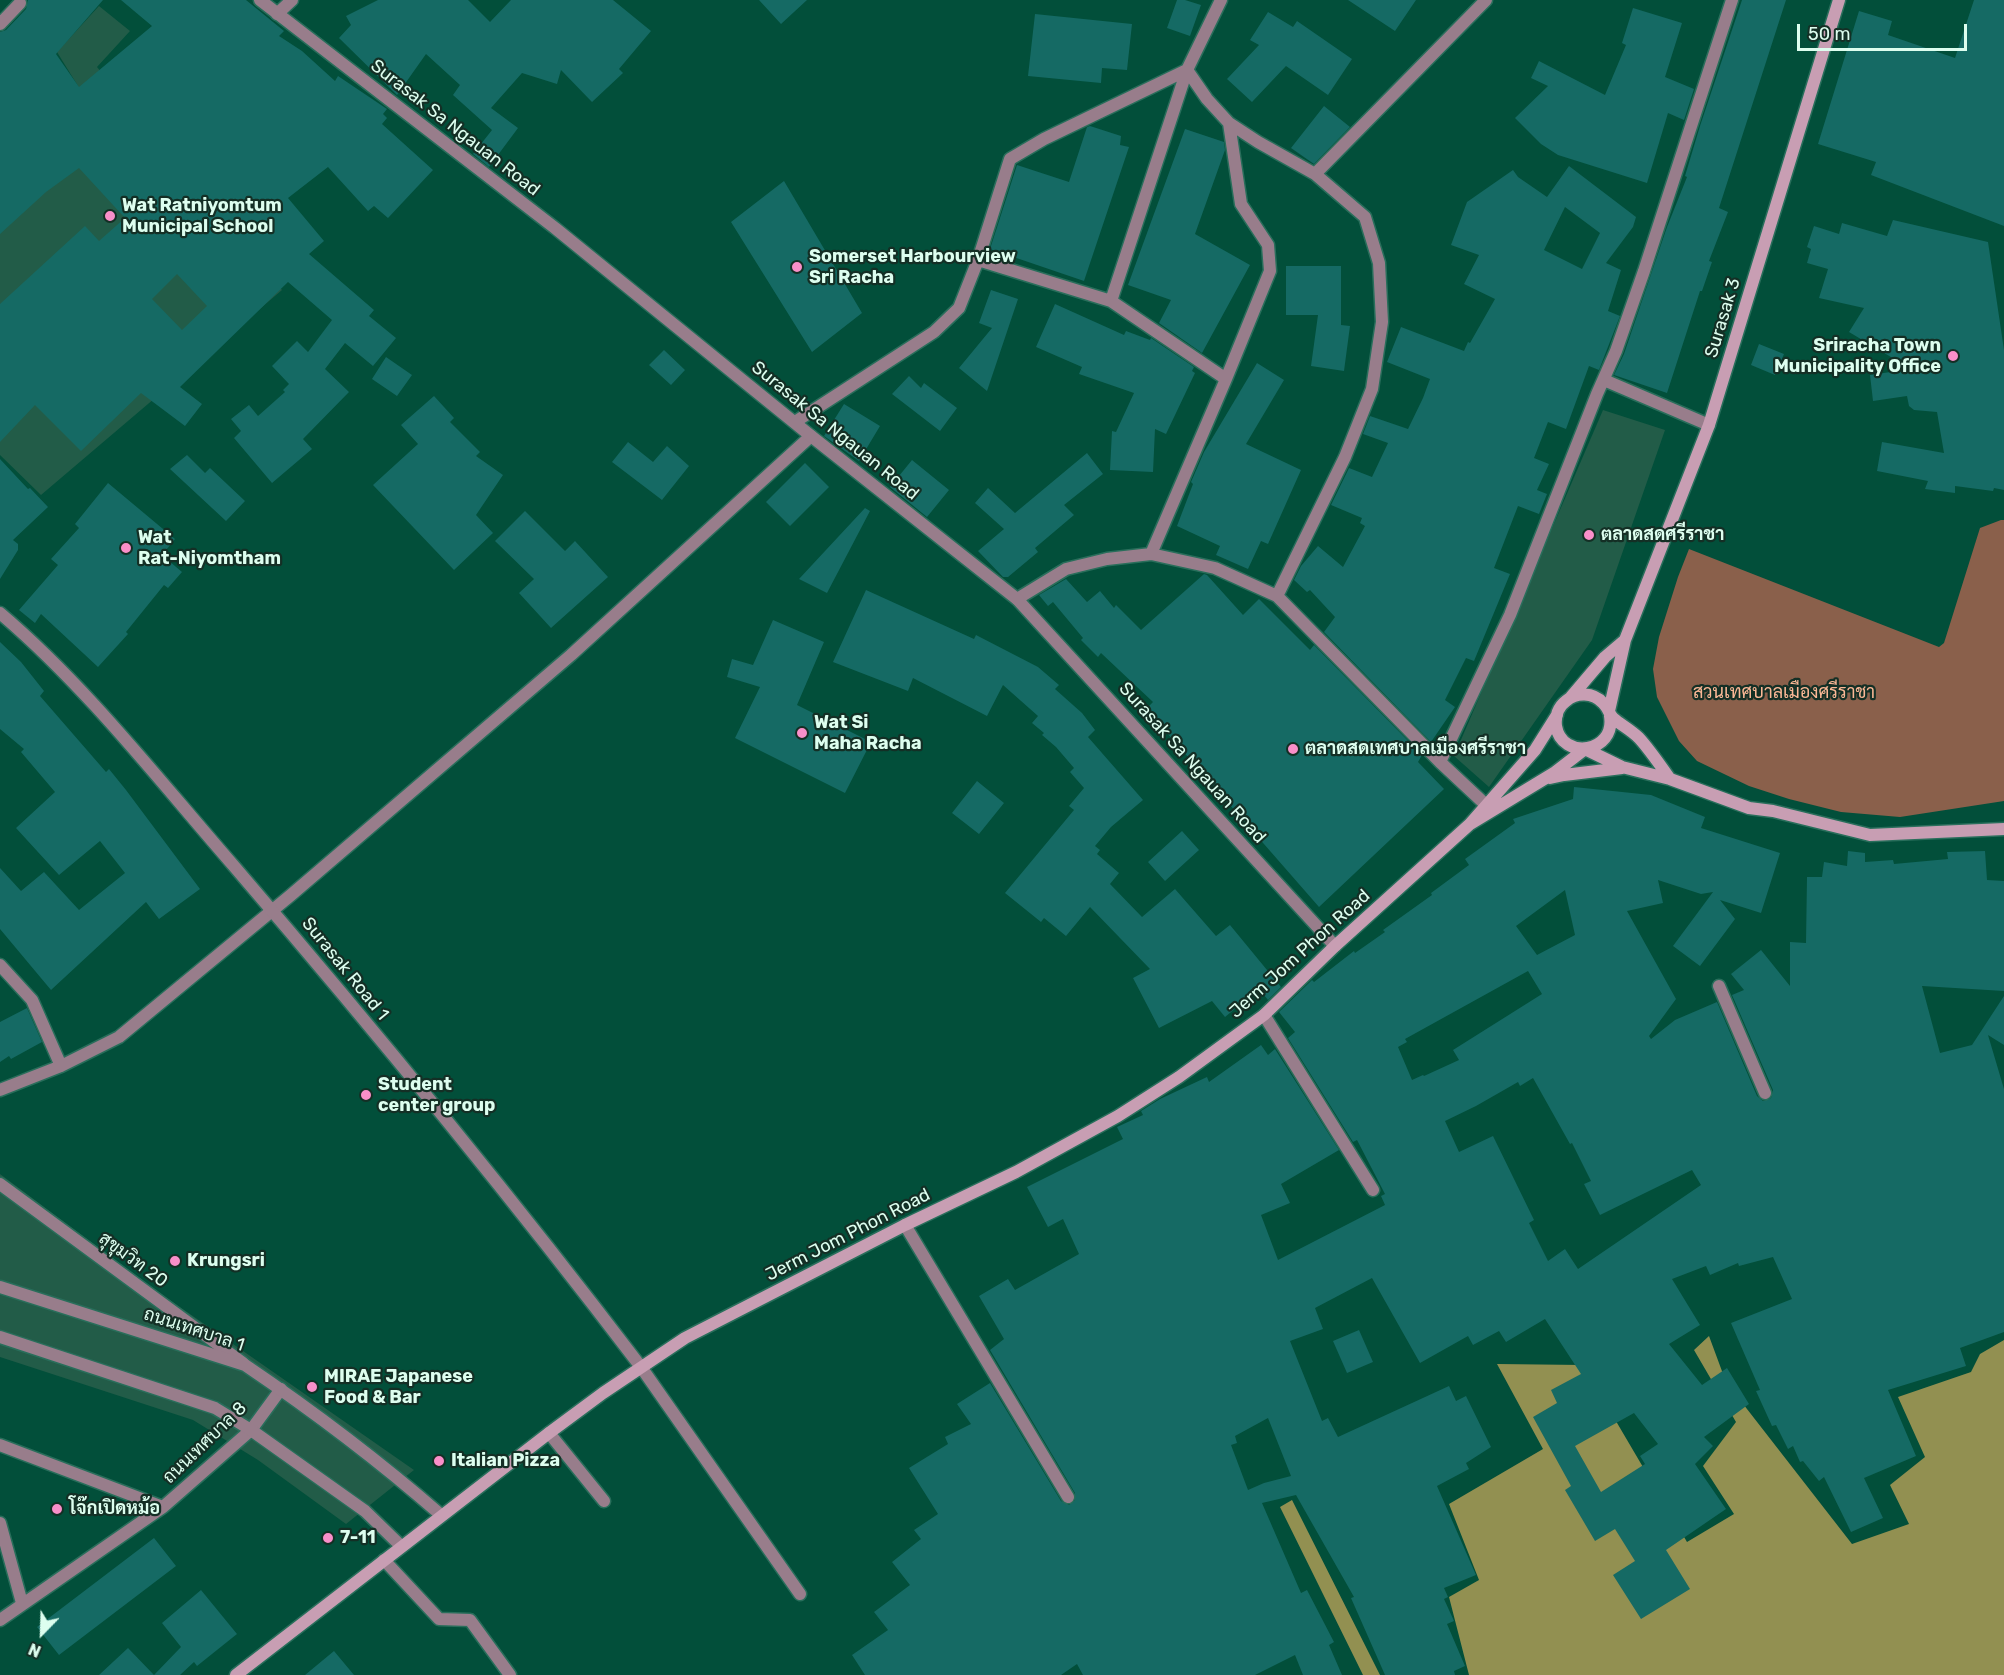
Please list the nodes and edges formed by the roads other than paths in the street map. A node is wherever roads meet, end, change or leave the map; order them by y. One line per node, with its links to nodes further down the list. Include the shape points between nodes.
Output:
1 (260, 0): 8 (street, Surasak Sa Ngauan Road)
2 (292, 0): 8 (street)
3 (1221, 0): 10 (street)
4 (1486, 0): 12 (street)
5 (1732, 0): 16 (street, via 1644,271)
6 (1839, 0): 18 (main road, Surasak 3)
7 (20, 3): 9 (street)
8 (277, 14): 17 (street, Surasak Sa Ngauan Road, via 555,228)
9 (0, 24)
10 (1187, 70): 11 (street); 13 (street, via 1010,159); 14 (street)
11 (1229, 123): 12 (street); 15 (street, via 1241,204 1268,245 1270,271)
12 (1315, 174): 21 (street, via 1365,217 1379,263 1382,322 1368,398 1345,457)
13 (978, 260): 14 (street); 17 (street, via 958,308 934,332)
14 (1111, 301): 15 (street)
15 (1226, 379): 20 (street)
16 (1604, 380): 18 (street); 29 (street, via 1510,615)
17 (795, 422): 19 (street, Surasak Sa Ngauan Road)
18 (1709, 425): 24 (main road, Surasak 3)
19 (811, 436): 22 (street, Surasak Sa Ngauan Road); 36 (street, via 571,655)
20 (1151, 554): 21 (street, via 1215,568); 22 (street, via 1107,559 1066,570)
21 (1277, 596): 29 (street)
22 (1017, 599): 37 (street, Surasak Sa Ngauan Road)
23 (0, 613): 36 (street, Surasak Road 1, via 87,696)
24 (1625, 640): 25 (main road, Surasak 3); 26 (main road, Surasak 3)
25 (1571, 697): 26 (main road, via 1580,694 1597,698); 27 (main road)
26 (1610, 713): 28 (main road, via 1606,737); 31 (main road, via 1638,737)
27 (1557, 715): 28 (main road, via 1560,737 1575,748); 33 (main road, Jerm Jom Phon Road, via 1534,750)
28 (1585, 749): 30 (main road); 32 (main road, Jerm Jom Phon Road)
29 (1440, 762): 33 (street)
30 (1626, 768): 31 (main road); 32 (main road)
31 (1670, 779): 35 (main road, via 1749,808 1870,835)
32 (1542, 780): 34 (main road, Jerm Jom Phon Road)
33 (1486, 805): 34 (main road, Jerm Jom Phon Road)
34 (1470, 824): 37 (main road, Jerm Jom Phon Road)
35 (2004, 829)
36 (272, 910): 41 (street, via 119,1036); 50 (street, Surasak Road 1, via 562,1263)
37 (1335, 946): 40 (main road, Jerm Jom Phon Road)
38 (0, 965): 41 (street, via 32,1000)
39 (1719, 986): 43 (street)
40 (1264, 1015): 45 (street); 46 (main road, Jerm Jom Phon Road, via 1118,1116 1016,1172)
41 (62, 1066): 42 (street)
42 (0, 1090)
43 (1765, 1093)
44 (0, 1184): 49 (street, สุขุมวิท 20)
45 (1373, 1190)
46 (905, 1225): 50 (main road, Jerm Jom Phon Road, via 685,1338); 55 (street)
47 (0, 1287): 49 (street, ถนนเทศบาล 1)
48 (0, 1337): 52 (street, via 215,1408)
49 (245, 1365): 51 (street, ถนนเทศบาล 1)
50 (641, 1367): 53 (main road, Jerm Jom Phon Road); 62 (street, Surasak Road 1)
51 (281, 1389): 52 (street, ถนนเทศบาล 8); 58 (street, ถนนเทศบาล 1)
52 (251, 1430): 57 (street, ถนนเทศบาล 8); 60 (street, via 365,1511)
53 (549, 1433): 56 (street); 58 (main road, Jerm Jom Phon Road)
54 (0, 1445): 57 (street)
55 (1068, 1497)
56 (604, 1501)
57 (163, 1508): 63 (street, ถนนเทศบาล 8)
58 (441, 1515): 60 (main road, Jerm Jom Phon Road)
59 (0, 1523): 63 (street)
60 (402, 1546): 61 (main road, Jerm Jom Phon Road)
61 (384, 1560): 65 (main road, Jerm Jom Phon Road); 66 (street, via 439,1619 470,1620)
62 (800, 1594)
63 (22, 1603): 64 (street, ถนนเทศบาล 8)
64 (0, 1620)
65 (236, 1675)
66 (510, 1675)

